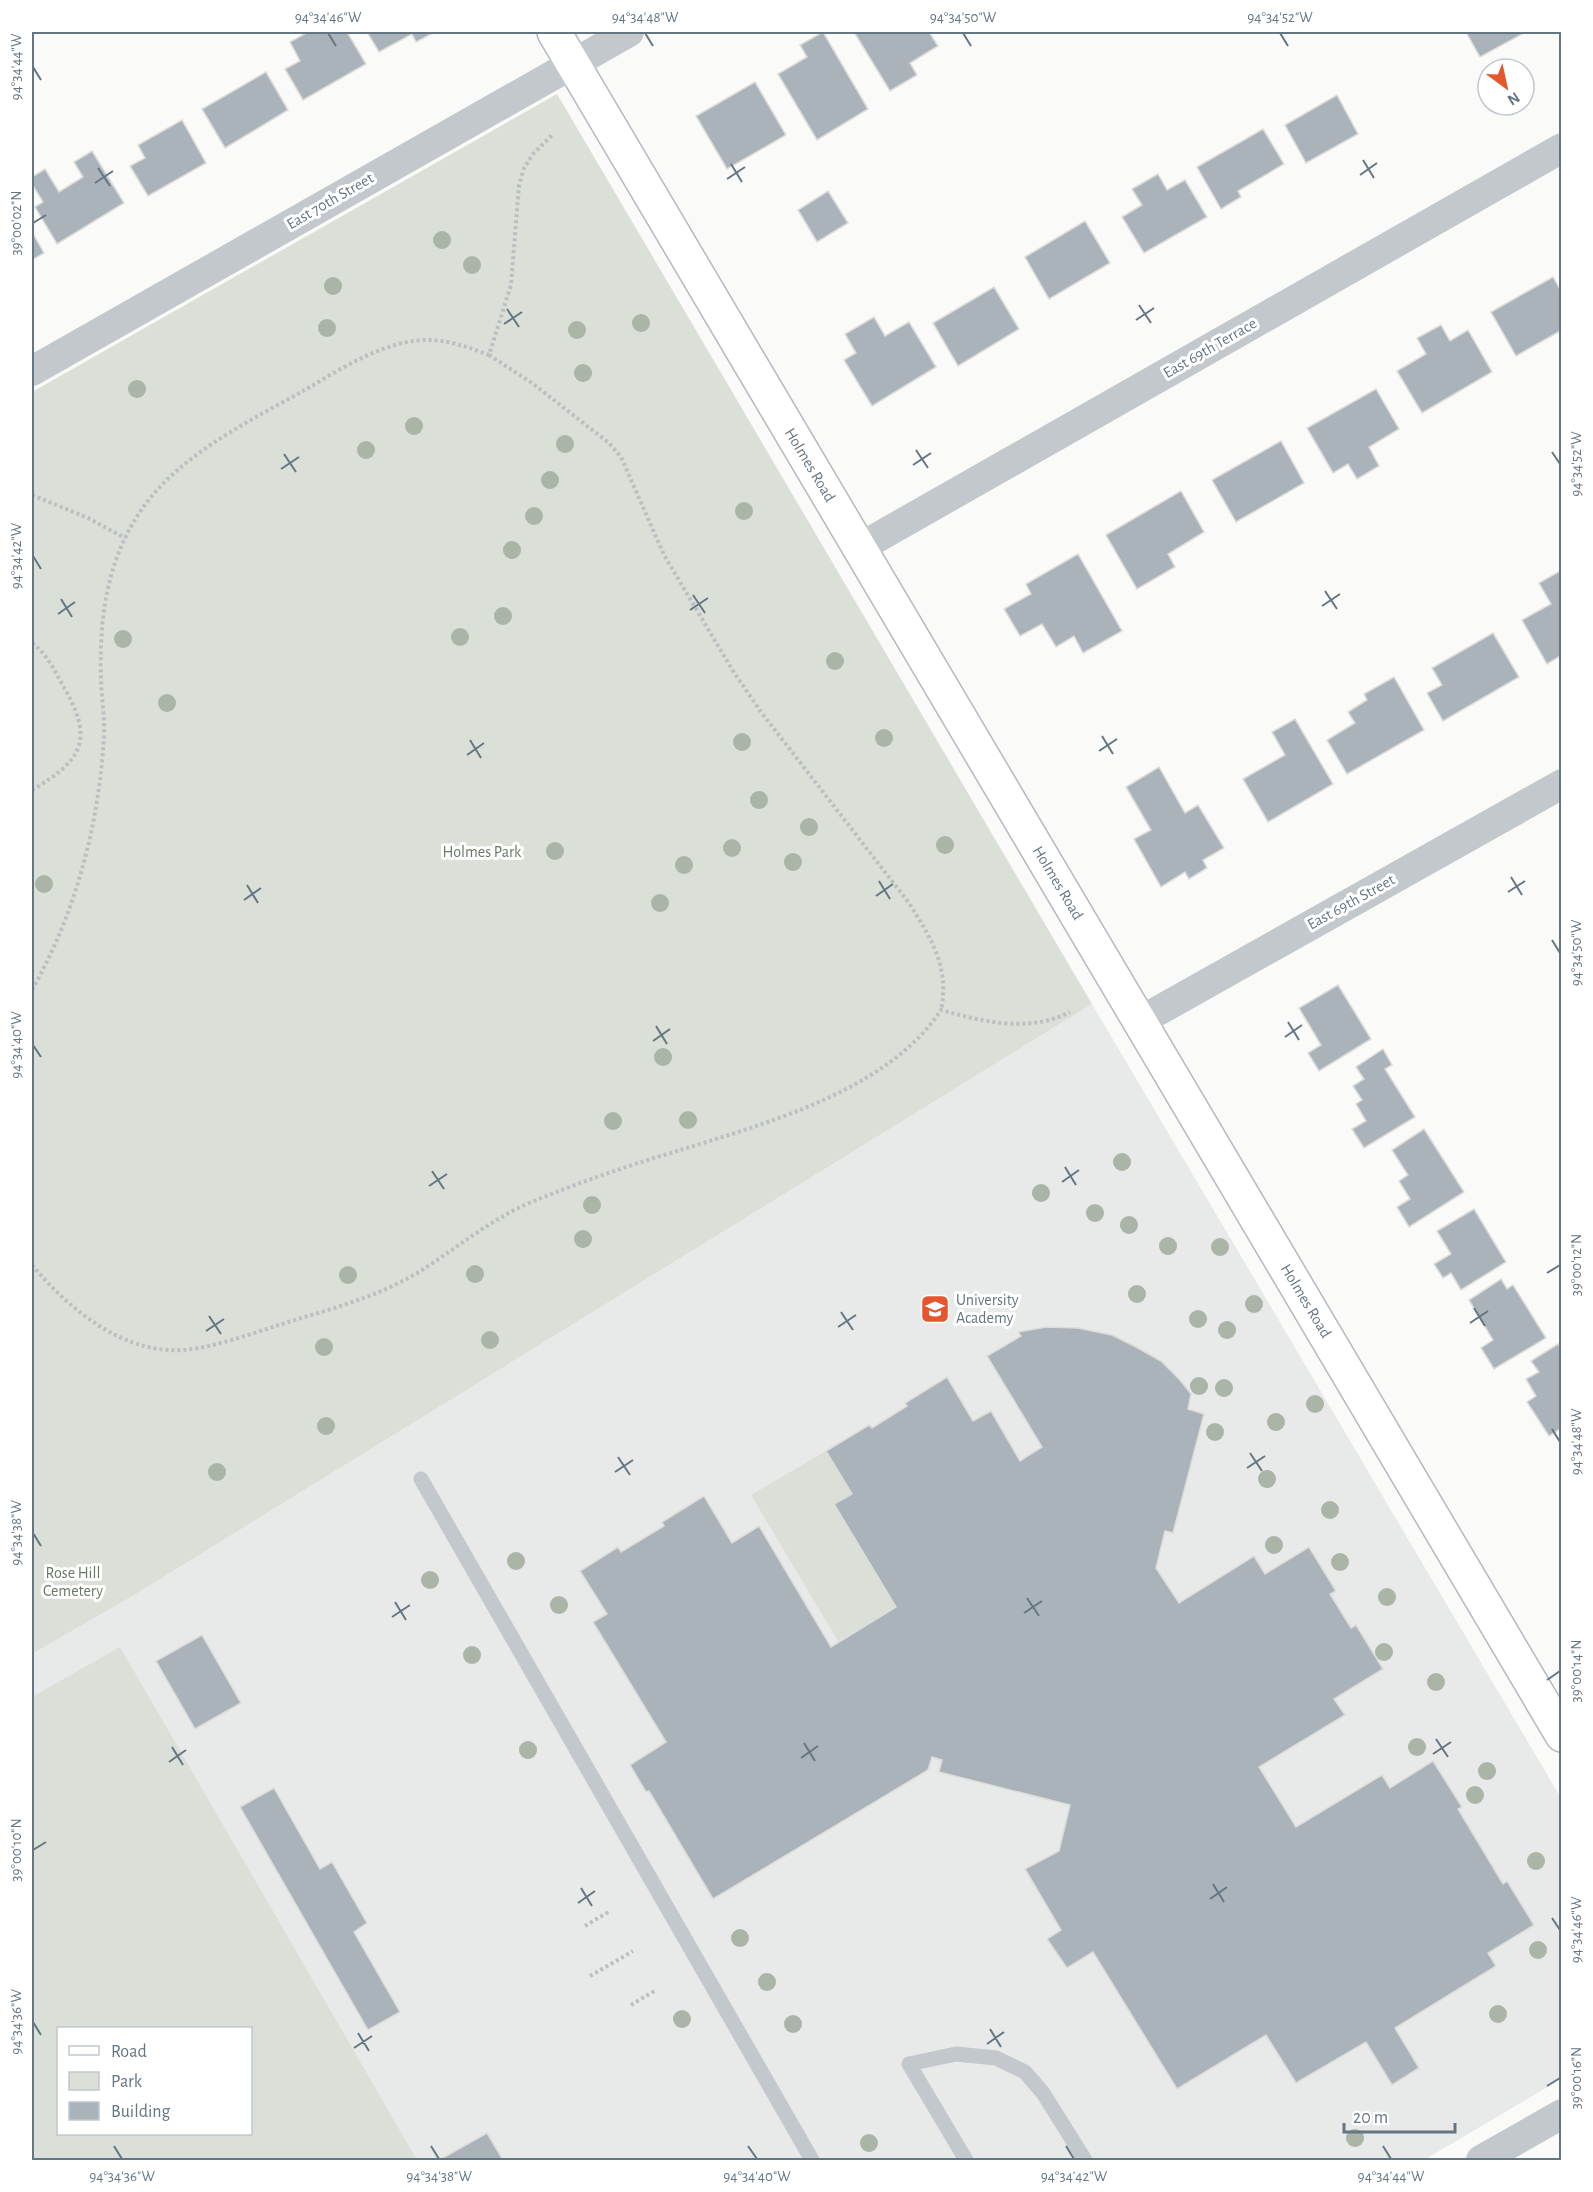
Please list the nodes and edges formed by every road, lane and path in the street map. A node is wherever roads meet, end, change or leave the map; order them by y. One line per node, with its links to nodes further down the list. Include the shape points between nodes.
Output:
1 (554, 32): 3 (main road, Holmes Road)
2 (629, 32): 3 (street, East 70th Street)
3 (573, 64): 7 (street, East 70th Street); 10 (main road, Holmes Road)
4 (552, 135): 6 (path, via 533,154 519,185 511,285)
5 (1562, 148): 10 (street, East 69th Terrace)
6 (489, 355): 9 (path, via 456,343 431,340 401,344 352,363 216,443 177,472 151,497); 15 (path, via 532,382 609,442 621,457 664,555 733,671 931,937 943,974 945,994)
7 (32, 371)
8 (32, 495): 9 (path)
9 (125, 538): 14 (path, via 107,581 102,624 104,734 88,848 64,927)
10 (859, 548): 17 (main road, Holmes Road)
11 (32, 643): 13 (path, via 49,661 77,709 81,724 79,744 69,762 61,772)
12 (1562, 784): 17 (street, East 69th Street)
13 (32, 790)
14 (32, 990)
15 (941, 1010): 16 (path, via 989,1023 1025,1024 1049,1022); 18 (path, via 932,1025 895,1058 837,1094 783,1118 626,1167 532,1202 376,1294 221,1343 182,1350 155,1348 121,1337 88,1320 54,1291)
16 (1070, 1012)
17 (1140, 1021): 20 (main road, Holmes Road)
18 (32, 1265)
19 (422, 1479): 28 (lane)
20 (1562, 1735)
21 (610, 1911): 22 (path)
22 (585, 1926)
23 (633, 1951): 24 (path)
24 (590, 1976)
25 (656, 1990): 26 (path)
26 (631, 2005)
27 (1562, 2114): 31 (street)
28 (812, 2160)
29 (966, 2160): 30 (lane, via 909,2064 956,2055 996,2058 1025,2072)
30 (1084, 2160)
31 (1481, 2160)

